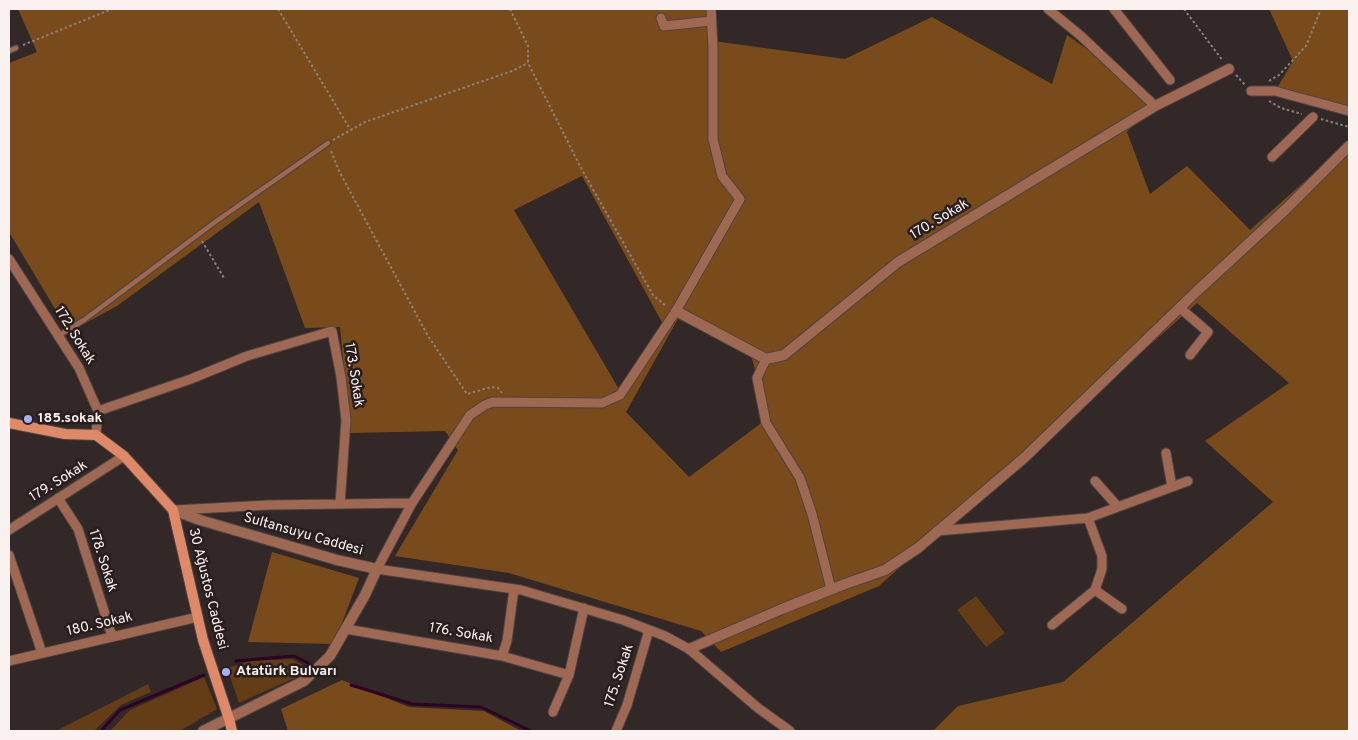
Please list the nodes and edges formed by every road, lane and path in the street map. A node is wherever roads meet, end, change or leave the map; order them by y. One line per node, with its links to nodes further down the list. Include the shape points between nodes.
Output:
1 (112, 9): 10 (path)
2 (278, 9): 19 (path)
3 (510, 9): 12 (path, via 528,46)
4 (711, 9): 9 (street)
5 (1048, 9): 16 (street)
6 (1114, 9): 14 (street)
7 (1321, 9): 15 (path, via 1306,46 1279,75)
8 (661, 18): 9 (street, via 664,26)
9 (711, 21): 27 (street, via 713,139 722,176 740,199)
10 (16, 48): 11 (lane)
11 (9, 51)
12 (528, 63): 19 (path); 27 (path, via 582,170 653,295)
13 (1229, 69): 16 (street, 170. Sokak)
14 (1170, 80)
15 (1251, 91): 17 (street, via 1275,91)
16 (1154, 106): 30 (street, 170. Sokak, via 898,262 784,355)
17 (1349, 111)
18 (1313, 117): 22 (street)
19 (350, 129): 20 (path)
20 (328, 143): 23 (lane); 31 (path, via 342,176 433,345 467,394 495,387 502,393)
21 (1349, 146): 26 (street)
22 (1272, 157)
23 (198, 235): 25 (path); 28 (lane)
24 (9, 258): 28 (street, 172. Sokak)
25 (224, 278)
26 (1180, 308): 29 (street, via 1208,332); 47 (street, via 1024,458)
27 (676, 312): 30 (street); 31 (street, via 620,395 602,404)
28 (58, 336): 32 (street, 172. Sokak, via 79,368)
29 (1190, 355)
30 (766, 359): 51 (street, via 757,378 766,422 800,478)
31 (503, 402): 41 (street, via 485,405 470,415)
32 (98, 412): 34 (street, 172. Sokak); 42 (street, 173. Sokak, via 247,356 332,331 346,420)
33 (9, 423): 34 (main road, via 65,434)
34 (96, 435): 36 (main road, Sultansuyu Caddesi)
35 (1166, 453): 39 (street)
36 (124, 456): 40 (street, 179. Sokak); 44 (main road, Sultansuyu Caddesi)
37 (1095, 481): 43 (street)
38 (1188, 481): 39 (street)
39 (1172, 487): 43 (street)
40 (58, 498): 46 (street, 179. Sokak); 59 (street, 178. Sokak, via 78,529)
41 (412, 503): 42 (street); 49 (street)
42 (340, 504): 44 (street)
43 (1118, 507): 45 (street)
44 (173, 510): 49 (street, Sultansuyu Caddesi); 55 (main road, 30 Ağustos Caddesi)
45 (1088, 518): 47 (street); 52 (street, via 1102,556 1102,569)
46 (9, 530)
47 (937, 531): 51 (street, via 885,570)
48 (9, 555): 61 (street)
49 (377, 569): 50 (street); 57 (street, Sultansuyu Caddesi)
50 (514, 589): 53 (street); 62 (street)
51 (831, 589): 60 (street)
52 (1095, 590): 54 (street); 56 (street)
53 (584, 608): 58 (street); 64 (street)
54 (1122, 609)
55 (198, 616): 59 (street, 180. Sokak); 66 (main road, 30 Ağustos Caddesi)
56 (1052, 625)
57 (346, 629): 62 (street, 176. Sokak); 66 (street, Sultansuyu Caddesi, via 330,656 304,682)
58 (649, 630): 60 (street); 69 (street, 175. Sokak)
59 (112, 636): 61 (street, 180. Sokak)
60 (689, 649): 70 (street)
61 (42, 653): 63 (street, 180. Sokak)
62 (502, 656): 64 (street, 176. Sokak)
63 (9, 661)
64 (569, 675): 65 (street)
65 (553, 712)
66 (229, 719): 67 (street, Sultansuyu Caddesi); 68 (main road, 30 Ağustos Caddesi)
67 (203, 731)
68 (232, 731)
69 (616, 731)
70 (790, 731)

